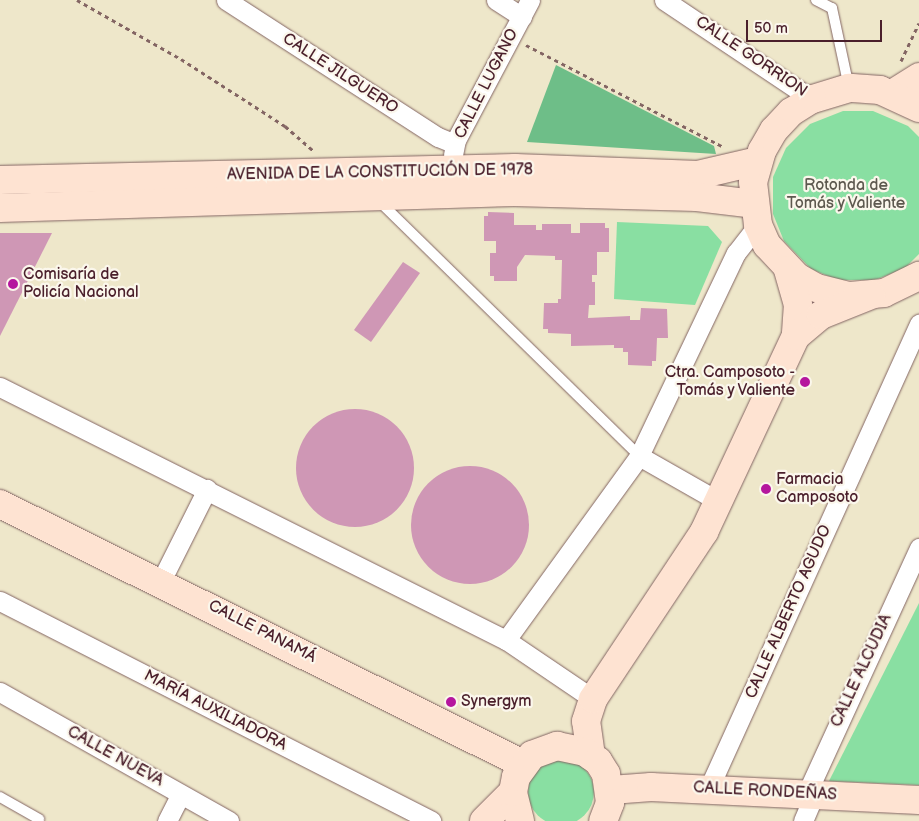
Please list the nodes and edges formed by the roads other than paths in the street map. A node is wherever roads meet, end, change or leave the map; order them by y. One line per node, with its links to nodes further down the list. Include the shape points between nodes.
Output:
1 (226, 0): 11 (street, CALLE JILGUERO, via 438,137)
2 (496, 0): 5 (street)
3 (664, 0): 9 (street, CALLE GORRION)
4 (816, 0): 7 (lane, via 832,8)
5 (526, 8): 11 (street, CALLE LUGANO)
6 (909, 71): 8 (street)
7 (849, 88): 8 (street); 9 (street)
8 (892, 94): 10 (street)
9 (812, 99): 12 (street, via 791,112)
10 (919, 108)
11 (453, 157): 12 (street, AVENIDA DE LA CONSTITUCIÓN DE 1978, via 515,168 698,175); 13 (street, AVENIDA DE LA CONSTITUCIÓN DE 1978)
12 (747, 165): 16 (street, via 753,182)
13 (0, 180)
14 (375, 197): 15 (street, AVENIDA DE LA CONSTITUCIÓN DE 1978); 16 (street, AVENIDA DE LA CONSTITUCIÓN DE 1978, via 514,192 698,197); 23 (lane)
15 (0, 208)
16 (756, 215): 17 (street, via 768,245); 23 (street)
17 (788, 270): 19 (street, via 817,288 850,296); 21 (street, via 798,304)
18 (918, 280): 19 (street)
19 (870, 295): 21 (street, via 821,315)
20 (919, 324): 36 (street, CALLE ALBERTO AGUDO)
21 (796, 336): 25 (street)
22 (0, 386): 24 (street)
23 (640, 456): 25 (street); 30 (street)
24 (207, 489): 28 (street); 30 (street)
25 (718, 502): 32 (street, via 704,532)
26 (0, 504): 28 (street, CALLE PANAMÁ)
27 (919, 548): 41 (street, CALLE ALCUDIA)
28 (161, 581): 34 (street, CALLE PANAMÁ)
29 (0, 601): 45 (street, MARÍA AUXILIADORA)
30 (506, 640): 32 (street)
31 (0, 692): 38 (street, CALLE NUEVA)
32 (593, 699): 33 (street, via 586,721); 34 (street, via 581,706)
33 (590, 756): 34 (street, via 570,746); 35 (street, via 606,774)
34 (534, 757): 37 (street)
35 (611, 790): 36 (street, CALLE RONDEÑAS, via 651,786); 48 (street)
36 (708, 790): 41 (street, CALLE RONDEÑAS)
37 (512, 792): 46 (street); 47 (street)
38 (181, 794): 43 (street); 44 (street, CALLE NUEVA)
39 (0, 797): 42 (lane)
40 (919, 800): 41 (street, CALLE RONDEÑAS)
41 (808, 804)
42 (39, 819)
43 (167, 821)
44 (229, 821)
45 (431, 821)
46 (484, 821)
47 (520, 821)
48 (603, 821)

